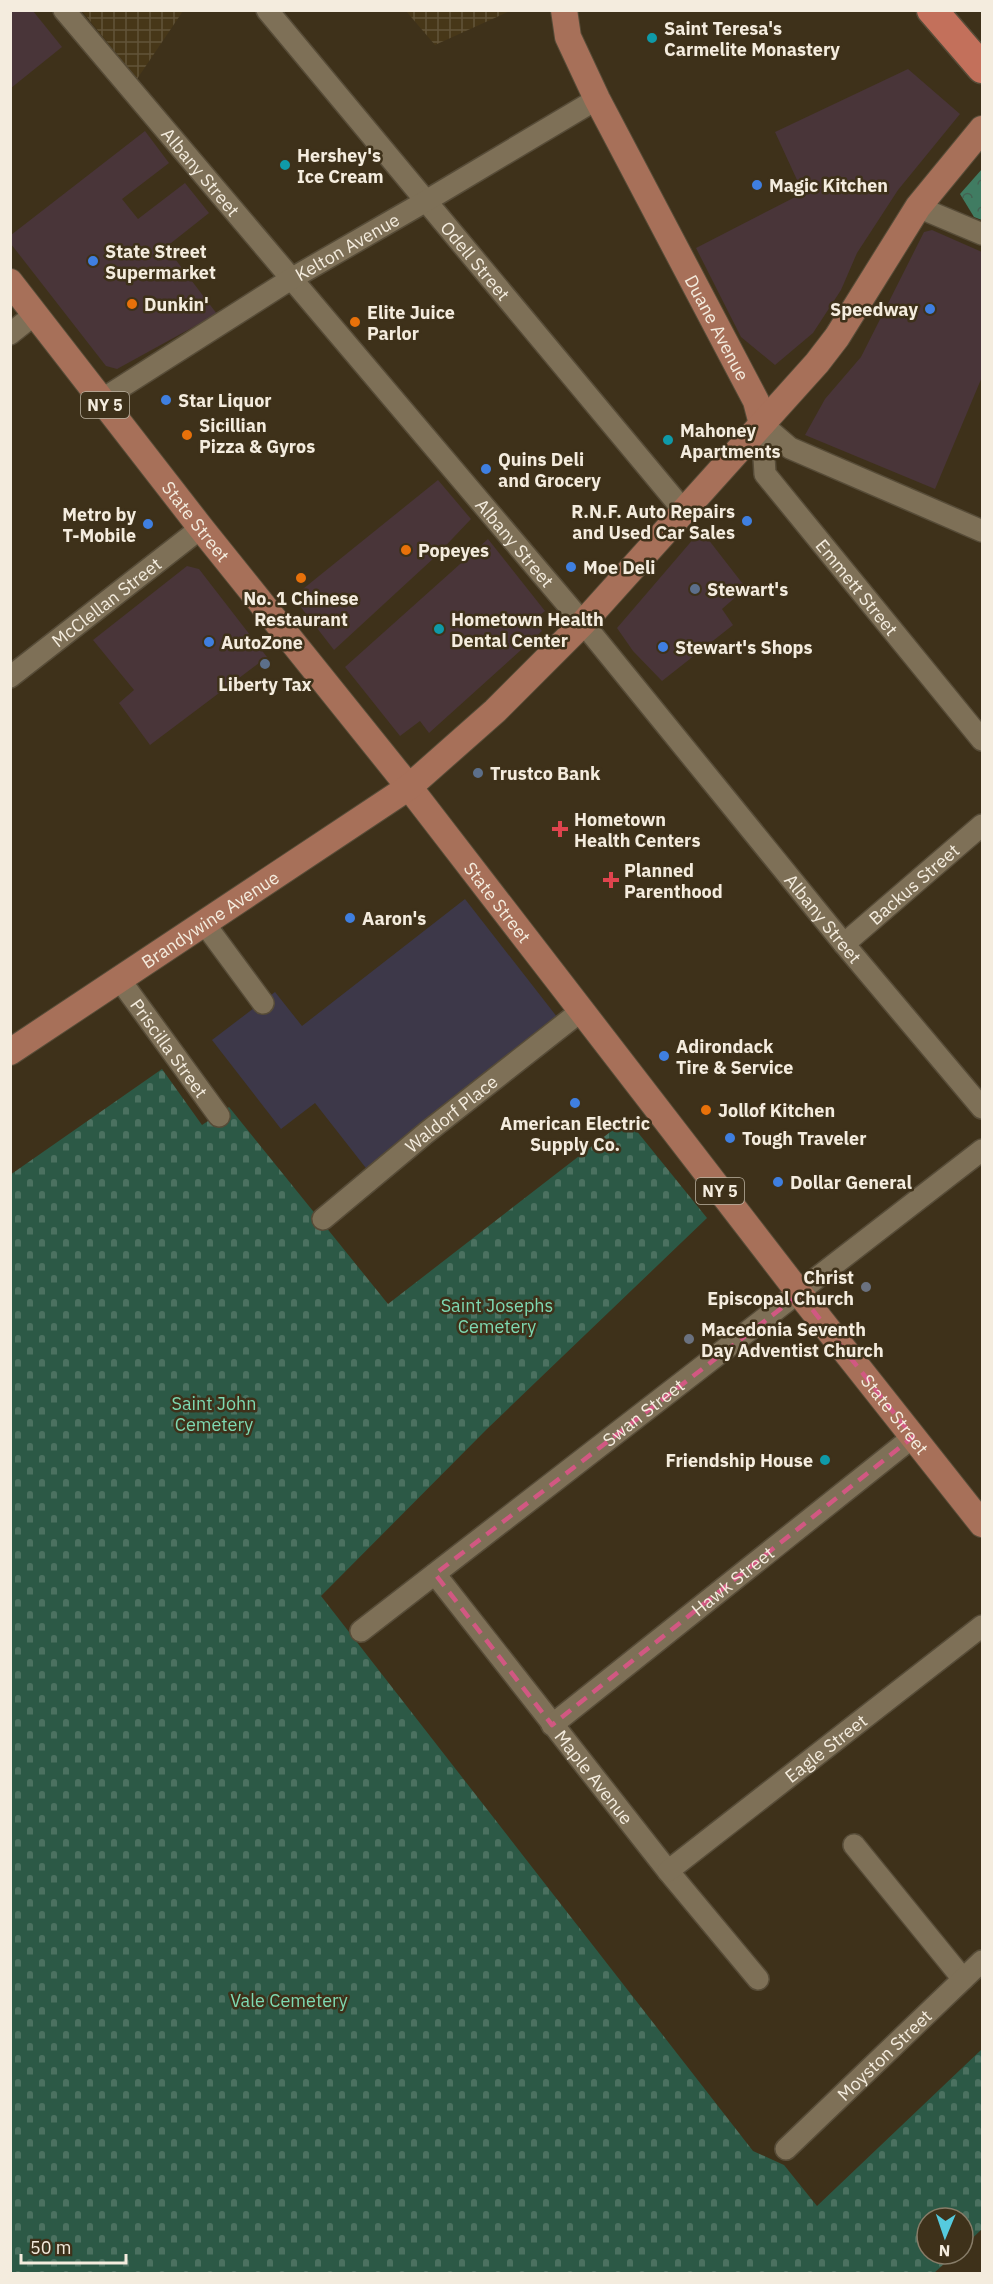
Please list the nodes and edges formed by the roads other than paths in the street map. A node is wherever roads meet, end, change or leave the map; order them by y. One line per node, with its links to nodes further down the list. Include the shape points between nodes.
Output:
1 (64, 10): 11 (street, Albany Street)
2 (267, 10): 8 (street, Odell Street)
3 (564, 10): 6 (main road, Duane Avenue, via 568,37)
4 (932, 10): 5 (highway)
5 (982, 68)
6 (597, 99): 8 (street, Kelton Avenue); 16 (main road, Duane Avenue, via 756,401)
7 (982, 129): 9 (main road, Brandywine Avenue)
8 (426, 201): 11 (street, Kelton Avenue); 17 (street, Odell Street)
9 (918, 207): 10 (street); 16 (main road, Brandywine Avenue, via 837,337)
10 (982, 234)
11 (291, 279): 15 (street, Kelton Avenue); 20 (street, Albany Street)
12 (10, 282): 13 (main road, State Street / NY 5)
13 (35, 314): 14 (street); 15 (main road, State Street / NY 5)
14 (10, 334)
15 (101, 400): 18 (main road, State Street / NY 5)
16 (762, 424): 17 (main road, Brandywine Avenue); 19 (street, via 790,448); 22 (street, Emmett Street, via 765,474)
17 (684, 511): 20 (main road, Brandywine Avenue)
18 (201, 528): 21 (street, McClellan Street); 23 (main road, State Street / NY 5)
19 (982, 531)
20 (583, 623): 23 (main road, Brandywine Avenue, via 495,711); 26 (street, Albany Street)
21 (10, 677)
22 (982, 741)
23 (409, 788): 25 (main road, Brandywine Avenue); 29 (main road, State Street / NY 5)
24 (982, 825): 26 (street, Backus Street)
25 (204, 923): 27 (main road, Brandywine Avenue); 28 (street)
26 (844, 944): 31 (street, Albany Street)
27 (120, 980): 30 (main road, Brandywine Avenue); 32 (street, Priscilla Street)
28 (263, 1003)
29 (581, 1011): 34 (street, Waldorf Place); 35 (main road, State Street / NY 5)
30 (10, 1052)
31 (982, 1108)
32 (219, 1116)
33 (982, 1150): 35 (street, Swan Street)
34 (323, 1219)
35 (800, 1293): 36 (main road, State Street / NY 5); 38 (street, Swan Street)
36 (913, 1437): 37 (main road, State Street / NY 5); 41 (street, Hawk Street)
37 (982, 1524)
38 (435, 1574): 40 (street, Swan Street); 41 (street, Maple Avenue)
39 (982, 1626): 43 (street, Eagle Street)
40 (361, 1631)
41 (552, 1725): 43 (street, Maple Avenue)
42 (854, 1845): 46 (street)
43 (668, 1871): 45 (street, Maple Avenue)
44 (982, 1961): 46 (street, Moyston Street)
45 (758, 1979)
46 (963, 1979): 47 (street, Moyston Street)
47 (786, 2150)

